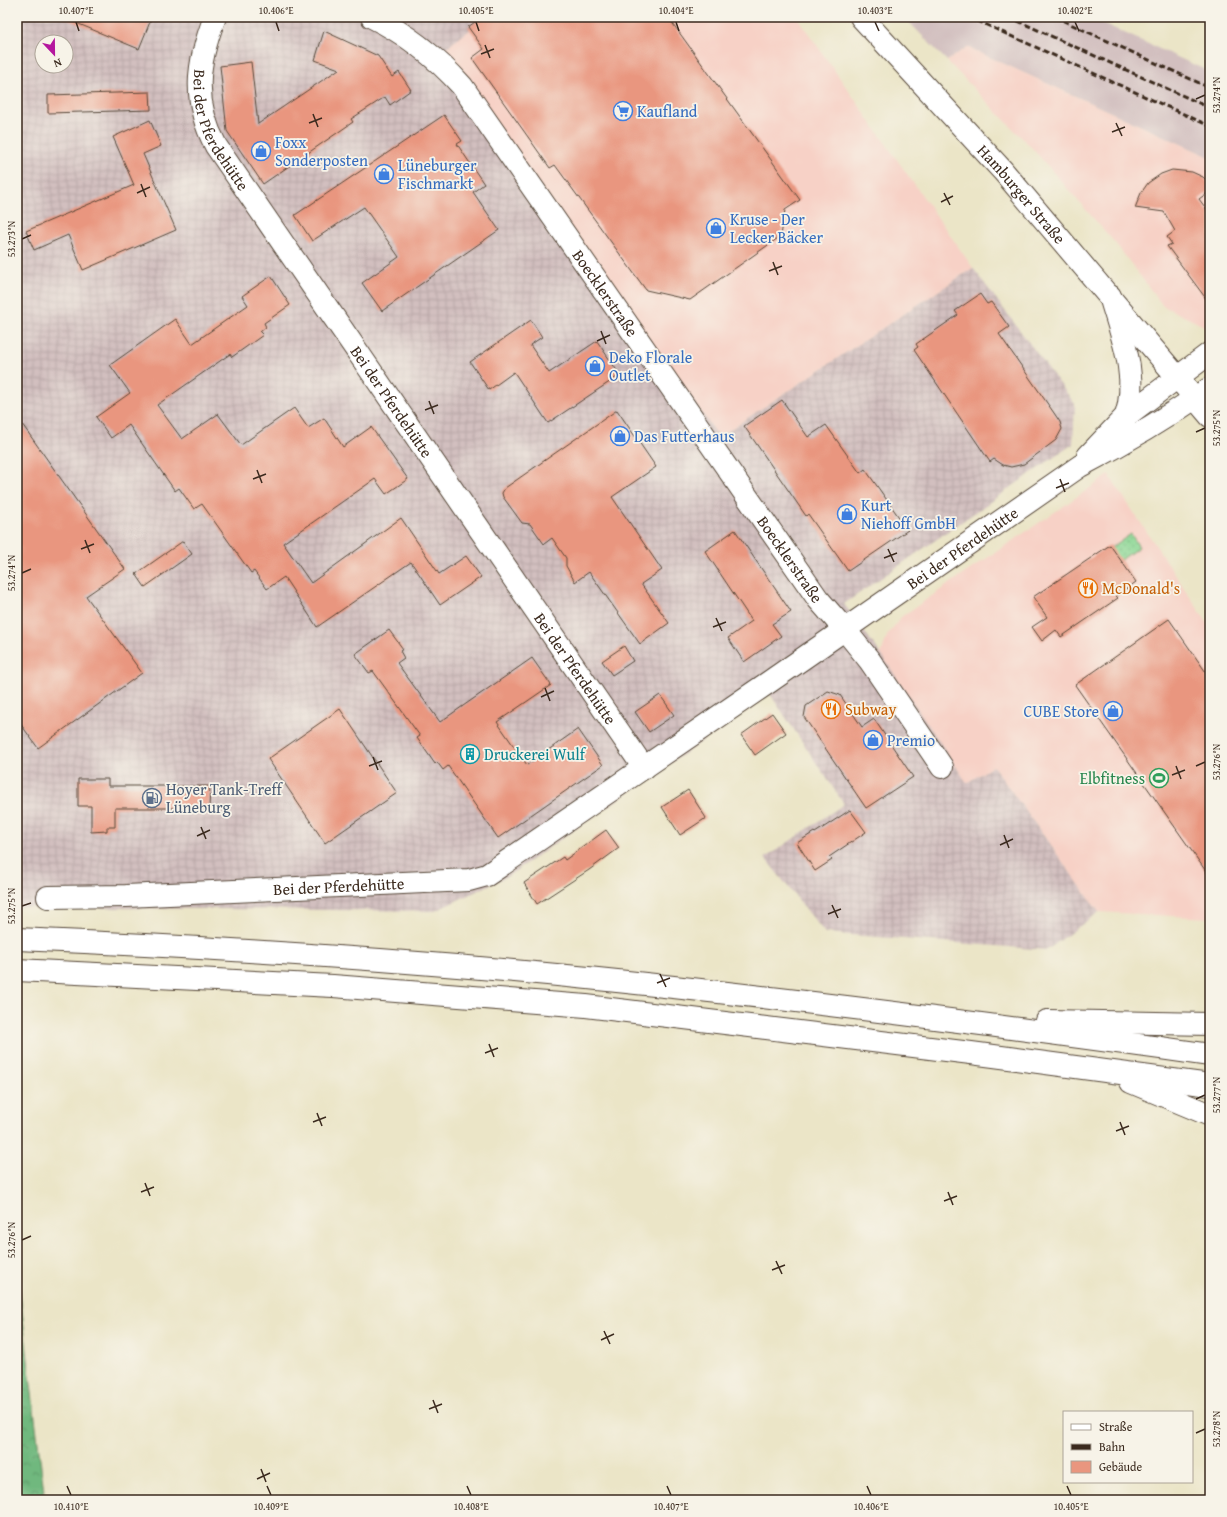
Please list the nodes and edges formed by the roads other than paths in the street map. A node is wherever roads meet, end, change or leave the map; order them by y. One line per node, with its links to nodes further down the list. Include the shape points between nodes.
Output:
1 (215, 17): 13 (main road, Bei der Pferdehütte, via 201,64 200,104 204,121 216,146)
2 (372, 17): 11 (main road, Boecklerstraße, via 415,43 462,86 814,592)
3 (860, 17): 4 (main road, Hamburger Straße, via 1003,171)
4 (1110, 296): 6 (main road, Hamburger Straße); 8 (main road, via 1129,365 1131,394)
5 (1210, 353): 6 (main road)
6 (1177, 377): 7 (main road, Hamburger Straße); 8 (main road, Bei der Pferdehütte)
7 (1203, 393): 9 (main road, Hamburger Straße); 10 (main road, Bei der Pferdehütte, via 1131,440)
8 (1126, 416): 10 (main road, Bei der Pferdehütte)
9 (1210, 416)
10 (1080, 466): 11 (main road, Bei der Pferdehütte)
11 (846, 630): 12 (main road); 13 (main road, Bei der Pferdehütte)
12 (942, 767)
13 (644, 768): 14 (main road, Bei der Pferdehütte, via 487,875 469,880)
14 (48, 897)
15 (17, 940): 17 (main road, via 383,960 588,978)
16 (17, 970): 20 (main road, via 333,986 586,1006)
17 (930, 1018): 18 (main road); 19 (main road)
18 (1210, 1024)
19 (1210, 1055)
20 (1098, 1069): 21 (main road); 22 (main road)
21 (1210, 1085)
22 (1210, 1115)

